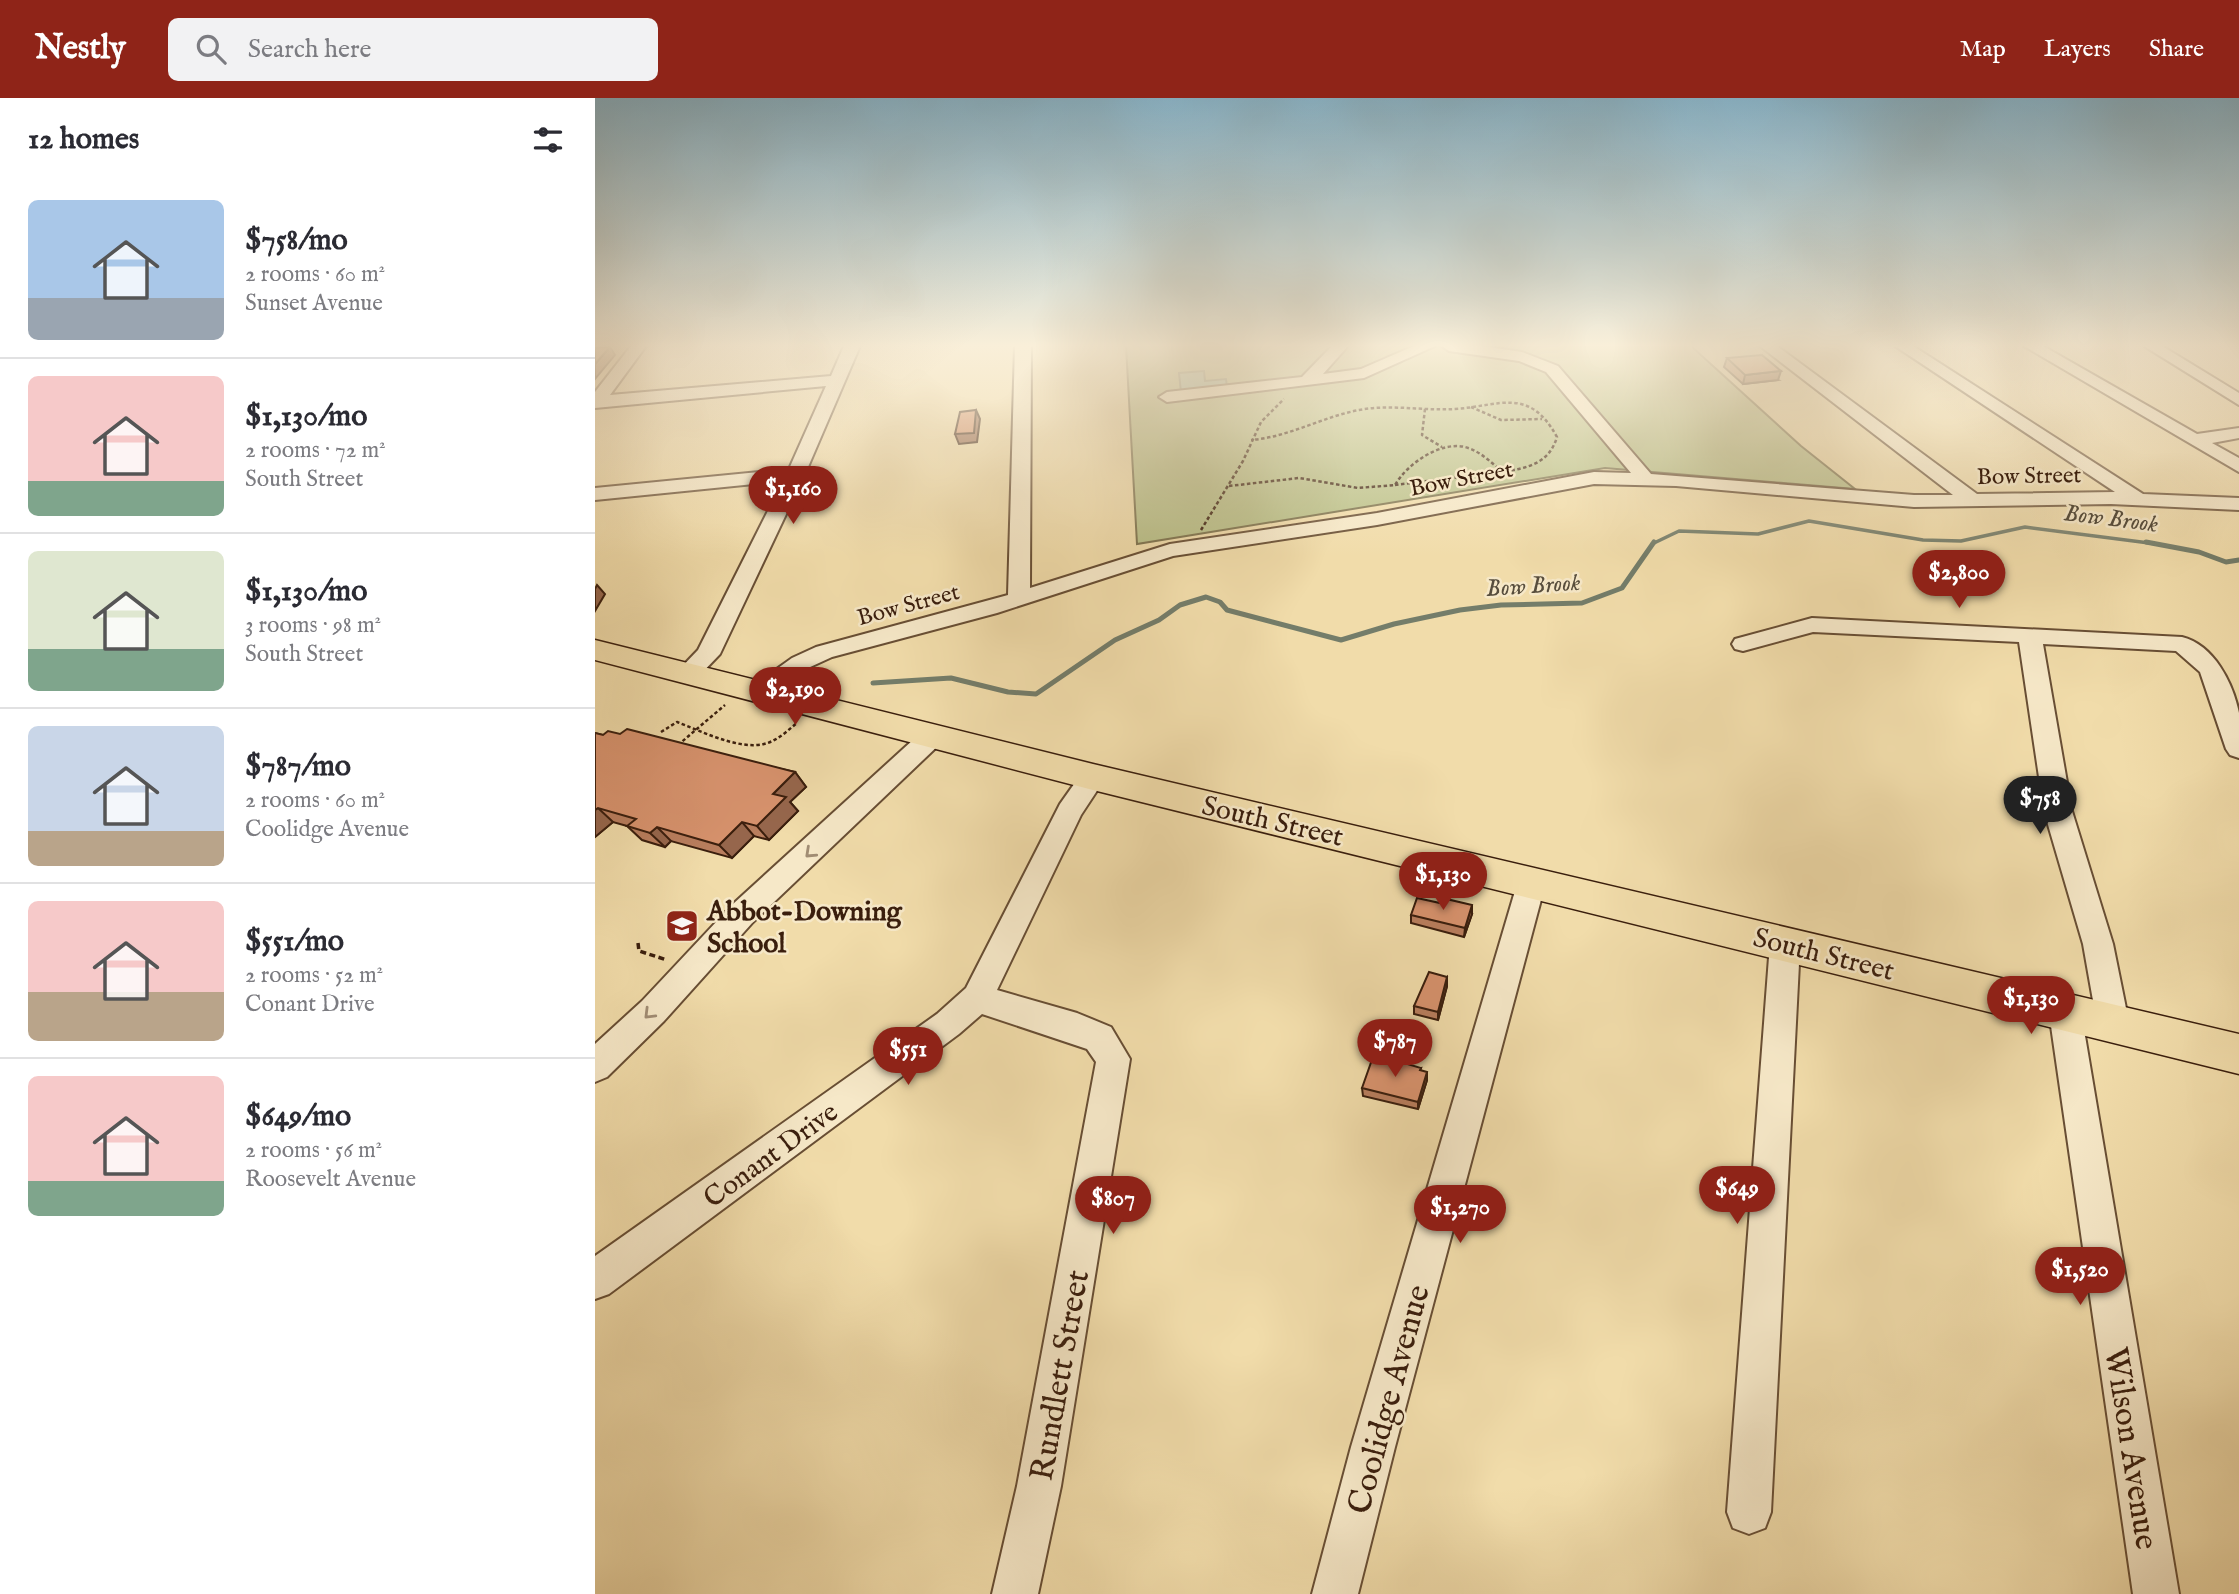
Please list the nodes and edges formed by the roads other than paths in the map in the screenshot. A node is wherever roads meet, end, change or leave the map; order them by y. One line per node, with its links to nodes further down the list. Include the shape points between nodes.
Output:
1 (822, 416): 10 (street)
2 (1022, 416): 16 (street)
3 (1592, 416): 11 (street)
4 (1860, 416): 14 (street)
5 (2010, 416): 13 (street)
6 (2154, 416): 8 (street)
7 (2239, 433): 8 (street)
8 (2196, 440): 9 (street)
9 (2239, 466)
10 (796, 474): 12 (street); 20 (street, via 708,654)
11 (1645, 478): 14 (street, Bow Street, via 1880,499); 16 (street, Bow Street, via 1594,478 1311,530 1188,546)
12 (595, 494)
13 (2139, 499): 14 (street, Bow Street); 15 (street, Bow Street)
14 (1974, 501)
15 (2239, 504)
16 (1019, 599): 21 (street, Bow Street, via 824,652 800,663)
17 (2030, 637): 18 (street, via 1812,625); 23 (street, via 2182,644 2212,672); 29 (street, via 2058,811 2098,944)
18 (1743, 644)
19 (595, 650): 20 (main road, South Street)
20 (687, 674): 21 (main road, South Street)
21 (762, 692): 22 (main road, South Street)
22 (934, 735): 24 (main road, South Street); 31 (street, one-way to 31, via 743,913)
23 (2239, 749)
24 (1093, 777): 25 (main road, South Street); 27 (street, Conant Drive, via 1070,811)
25 (1532, 881): 26 (main road, South Street); 35 (street, Coolidge Avenue)
26 (1785, 944): 28 (main road, South Street); 33 (street)
27 (977, 998): 32 (street, Conant Drive, via 948,1024); 34 (street, Rundlett Street, via 1077,1028 1099,1038 1113,1059 1039,1486)
28 (2065, 1012): 29 (main road, South Street); 36 (street, Wilson Avenue)
29 (2113, 1023): 30 (main road, South Street)
30 (2239, 1054)
31 (595, 1066)
32 (595, 1280)
33 (1749, 1511)
34 (1015, 1594)
35 (1335, 1594)
36 (2156, 1594)

